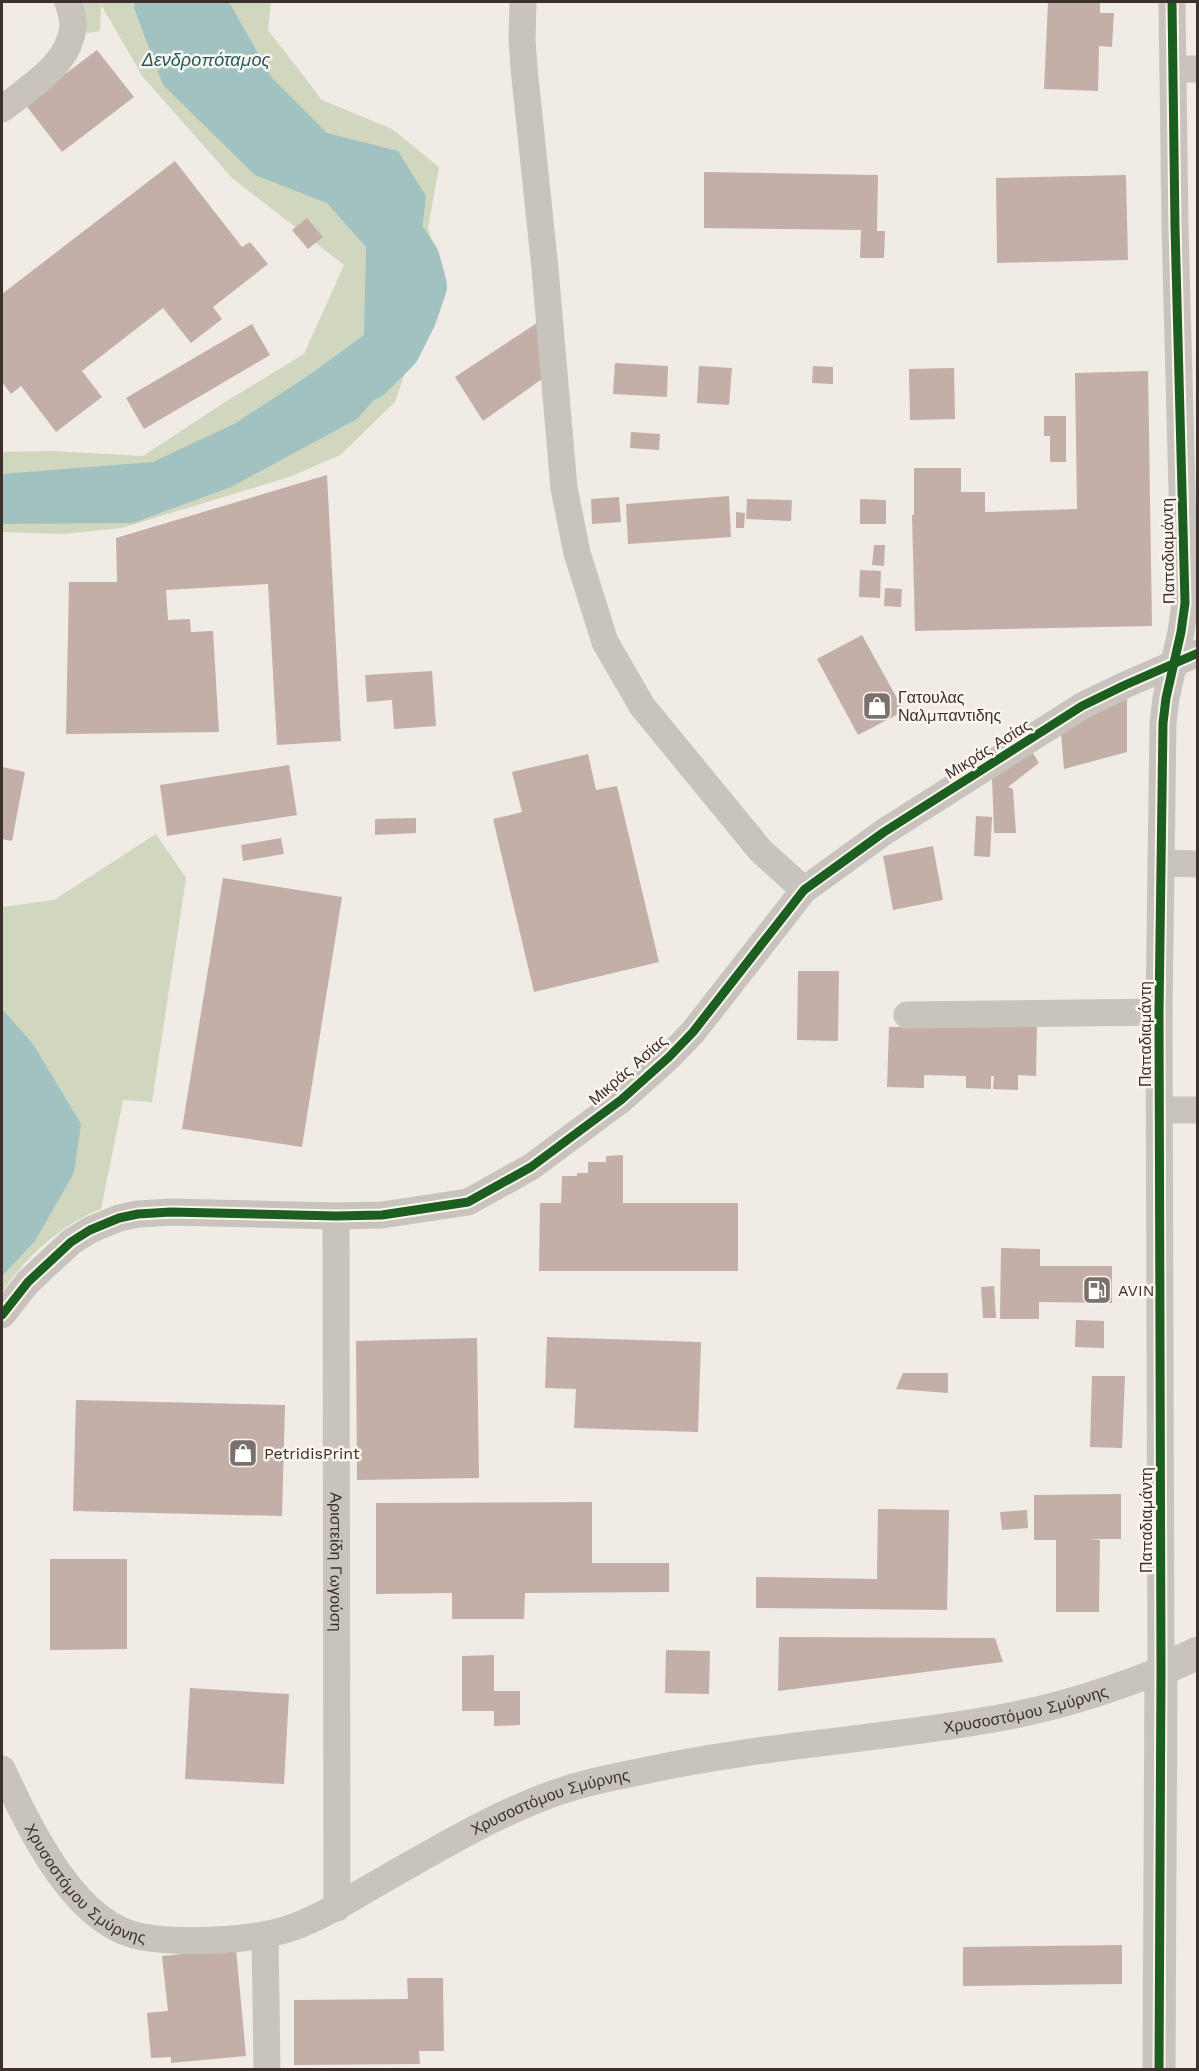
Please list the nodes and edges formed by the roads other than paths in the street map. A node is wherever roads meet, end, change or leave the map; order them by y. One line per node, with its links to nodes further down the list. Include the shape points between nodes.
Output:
1 (68, 2): 5 (street, via 73,26 68,46 56,64)
2 (523, 2): 10 (street, via 524,68 564,488 577,553 605,642 642,706 760,850)
3 (1172, 2): 4 (street, Παπαδιαμάντη)
4 (1185, 69): 6 (street, Παπαδιαμάντη)
5 (2, 109)
6 (1186, 227): 7 (street, Παπαδιαμάντη)
7 (1186, 659): 8 (street, Παπαδιαμάντη, via 1166,698); 10 (street, Μικράς Ασίας, via 1082,706 884,832)
8 (1161, 863): 9 (street); 11 (street, Παπαδιαμάντη)
9 (1197, 864)
10 (804, 890): 15 (street, Μικράς Ασίας, via 669,1058 621,1100 531,1167 468,1202 382,1215)
11 (1159, 1012): 12 (street); 13 (street, Παπαδιαμάντη)
12 (907, 1015)
13 (1160, 1110): 14 (street); 18 (street, Παπαδιαμάντη)
14 (1197, 1110)
15 (336, 1216): 16 (street, Μικράς Ασίας, via 171,1212 119,1218 90,1230 62,1250 28,1282); 20 (street, Αριστείδη Γωγούση)
16 (2, 1315)
17 (1197, 1653): 18 (street, Χρυσοστόμου Σμύρνης)
18 (1161, 1670): 20 (street, Χρυσοστόμου Σμύρνης, via 1098,1693 1000,1718 721,1756 593,1782 524,1806 478,1828); 23 (street, Παπαδιαμάντη)
19 (2, 1769): 21 (street, Χρυσοστόμου Σμύρνης, via 60,1876 84,1905 104,1920 141,1937 168,1940)
20 (337, 1908): 21 (street, Χρυσοστόμου Σμύρνης)
21 (265, 1935): 22 (street)
22 (267, 2070)
23 (1159, 2070)

